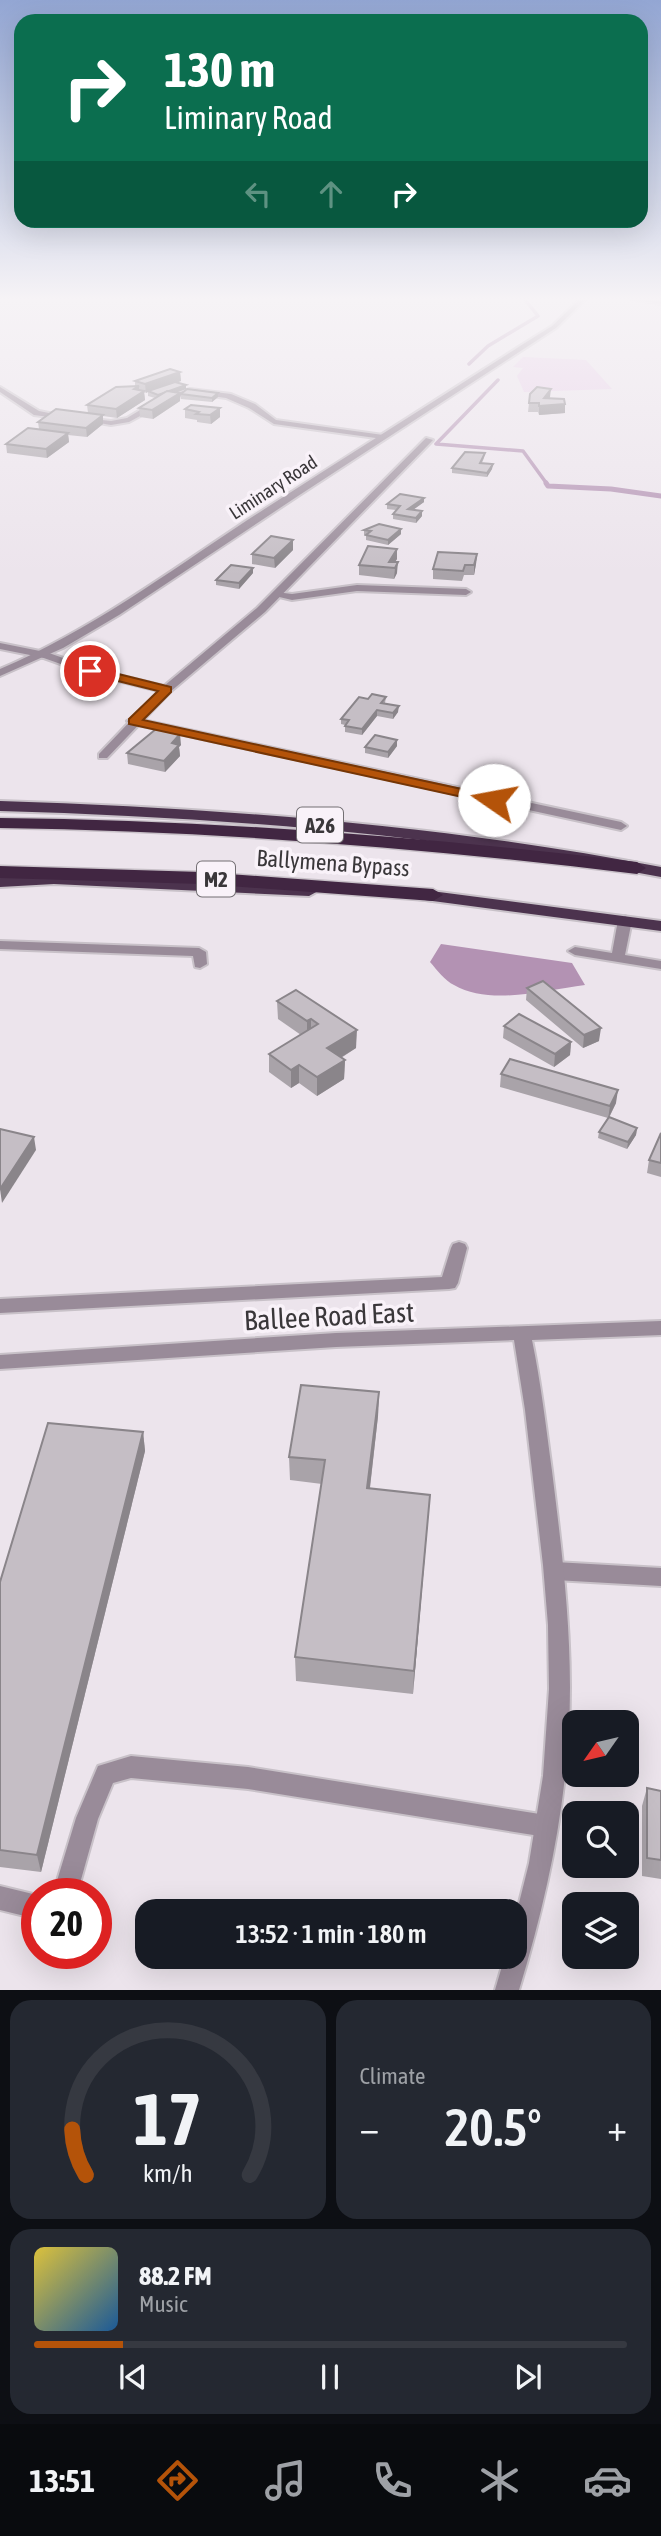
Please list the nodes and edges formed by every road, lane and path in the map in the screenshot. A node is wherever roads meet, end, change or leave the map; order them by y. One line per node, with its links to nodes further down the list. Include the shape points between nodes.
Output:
1 (0, 390): 3 (street, via 37,413 111,423 190,391 228,396 274,422)
2 (457, 390): 3 (street, Liminary Road)
3 (383, 437): 8 (street, Liminary Road, via 135,602)
4 (429, 440): 6 (street)
5 (466, 592): 6 (street, via 357,589)
6 (276, 595): 10 (street)
7 (0, 646): 8 (street)
8 (45, 654): 9 (street, Liminary Road); 10 (street)
9 (0, 673)
10 (166, 690): 11 (street)
11 (134, 721): 12 (street); 15 (street)
12 (103, 756)
13 (0, 806): 16 (highway, A26, via 138,810 291,822 564,853)
14 (0, 823): 16 (highway, Ballymena Bypass / M2, via 269,831)
15 (621, 826)
16 (637, 868): 18 (highway, Ballymena Bypass / A26)
17 (0, 872): 20 (highway, Ballymena Bypass / M2, via 202,878)
18 (661, 872)
19 (0, 882): 20 (highway, via 54,879)
20 (433, 895): 21 (highway, Ballymena Bypass)
21 (625, 920): 22 (highway, Ballymena Bypass); 25 (street)
22 (661, 926)
23 (0, 945): 26 (street, via 199,952)
24 (575, 951): 25 (street)
25 (618, 956): 27 (street)
26 (200, 964)
27 (661, 965)
28 (459, 1248): 29 (street, via 449,1283)
29 (0, 1306)
30 (661, 1328): 31 (street, Ballee Road East)
31 (522, 1334): 32 (street, Ballee Road East, via 337,1340); 33 (street)
32 (0, 1362)
33 (555, 1571): 34 (street); 35 (street, via 557,1729)
34 (661, 1577)
35 (546, 1826): 36 (street, via 248,1778 131,1767 106,1774); 39 (street, via 535,1888)
36 (70, 1878)
37 (0, 1898): 38 (street)
38 (21, 1903)
39 (507, 1990)

